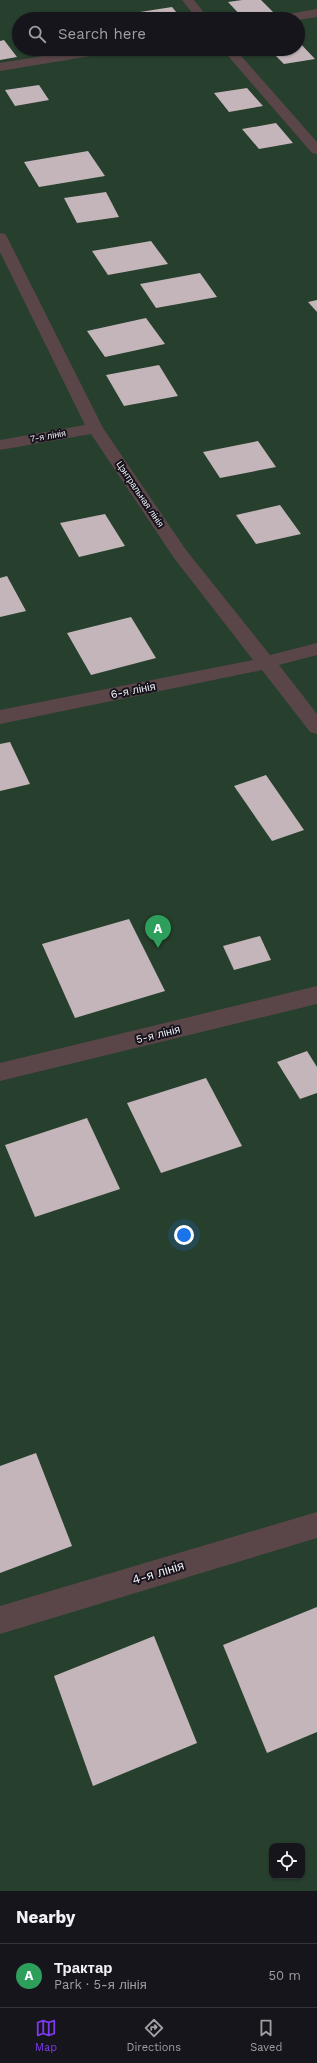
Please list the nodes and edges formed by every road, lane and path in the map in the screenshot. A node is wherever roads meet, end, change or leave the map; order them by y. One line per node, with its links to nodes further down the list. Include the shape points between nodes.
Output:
1 (188, 0): 2 (street)
2 (197, 12)
3 (317, 13): 4 (street)
4 (305, 15)
5 (67, 56): 7 (street)
6 (234, 56): 8 (street)
7 (0, 67)
8 (317, 150)
9 (0, 237): 10 (street, Цэнтральная лінія)
10 (95, 428): 11 (street, 7-я лінія); 13 (street, Цэнтральная лінія, via 180,554)
11 (0, 445)
12 (317, 649): 13 (street, 6-я лінія)
13 (266, 663): 14 (street, 6-я лінія); 15 (street, Цэнтральная лінія)
14 (0, 717)
15 (317, 727)
16 (317, 996): 17 (street, 5-я лінія)
17 (0, 1072)
18 (317, 1525): 19 (street, 4-я лінія)
19 (0, 1620)

